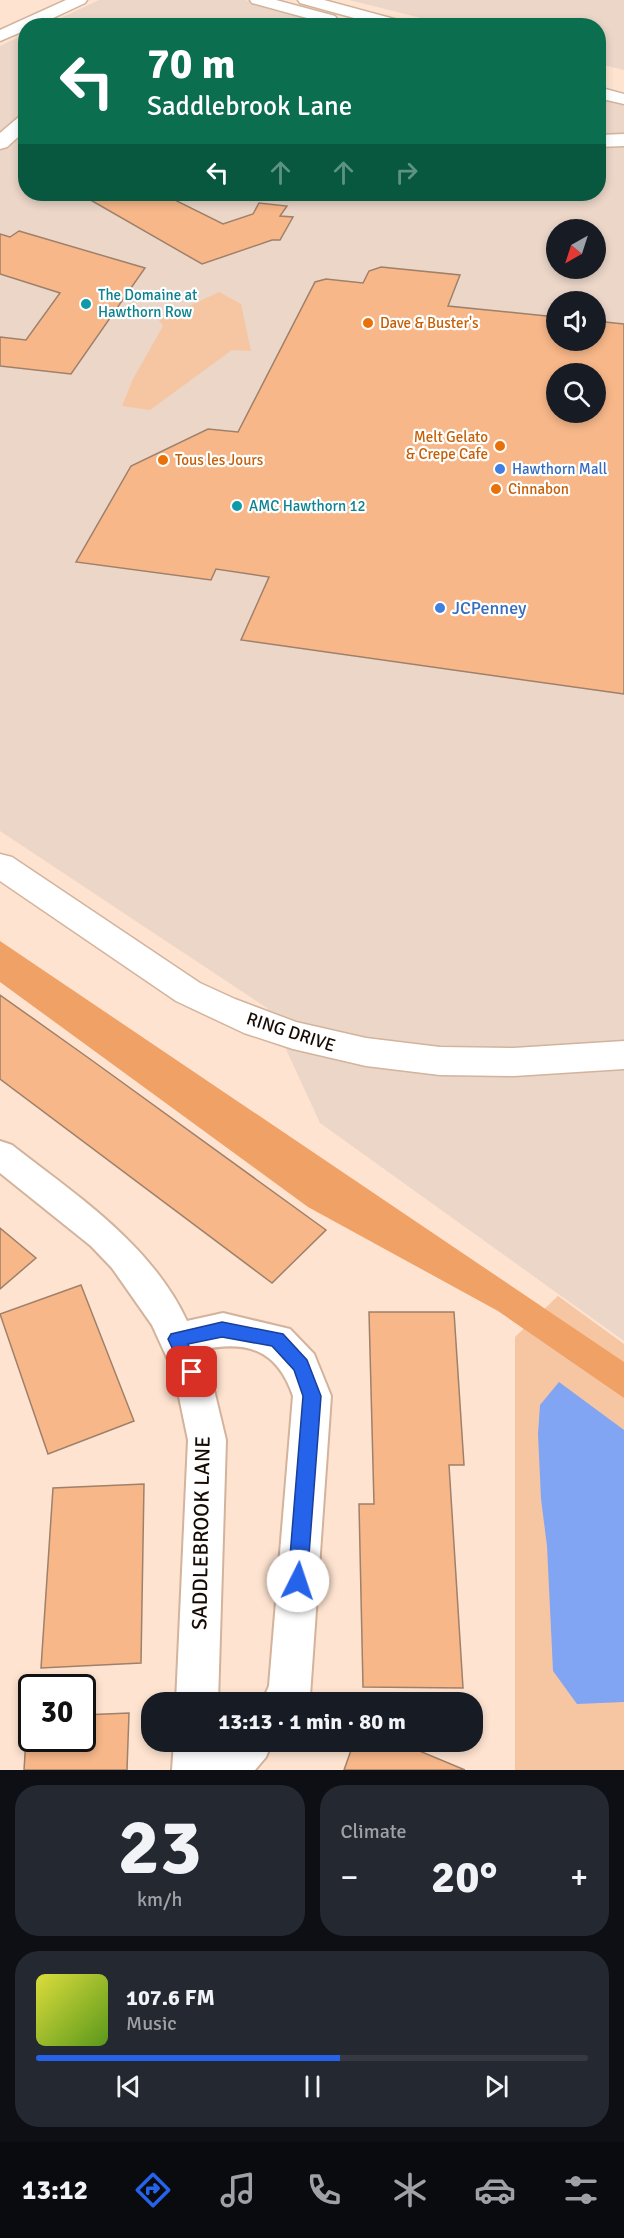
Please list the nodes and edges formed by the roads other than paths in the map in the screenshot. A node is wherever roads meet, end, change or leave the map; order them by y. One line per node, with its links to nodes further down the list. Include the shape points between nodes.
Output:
1 (80, 0): 6 (main road)
2 (87, 0): 7 (main road)
3 (258, 0): 8 (main road)
4 (306, 0): 9 (main road)
5 (32, 4): 12 (main road)
6 (32, 18)
7 (35, 18)
8 (320, 18)
9 (373, 18)
10 (18, 23): 12 (main road)
11 (18, 24): 12 (main road)
12 (3, 29)
13 (606, 79): 14 (main road)
14 (624, 84)
15 (606, 94): 16 (main road)
16 (624, 99)
17 (18, 127): 18 (main road)
18 (2, 140)
19 (624, 140): 20 (main road)
20 (606, 141)
21 (0, 865): 22 (main road, RING DRIVE, via 188,992 262,1025 336,1048 392,1058 478,1063)
22 (624, 1055)
23 (0, 1154): 24 (street, SADDLEBROOK LANE, via 104,1236 166,1315)
24 (177, 1339): 25 (street, SADDLEBROOK LANE, via 192,1372 207,1440); 26 (street, via 222,1329 277,1340 301,1366 312,1396)
25 (197, 1692)
26 (289, 1692)
27 (195, 1752): 29 (street)
28 (242, 1752): 30 (street)
29 (194, 1770)
30 (227, 1770)

